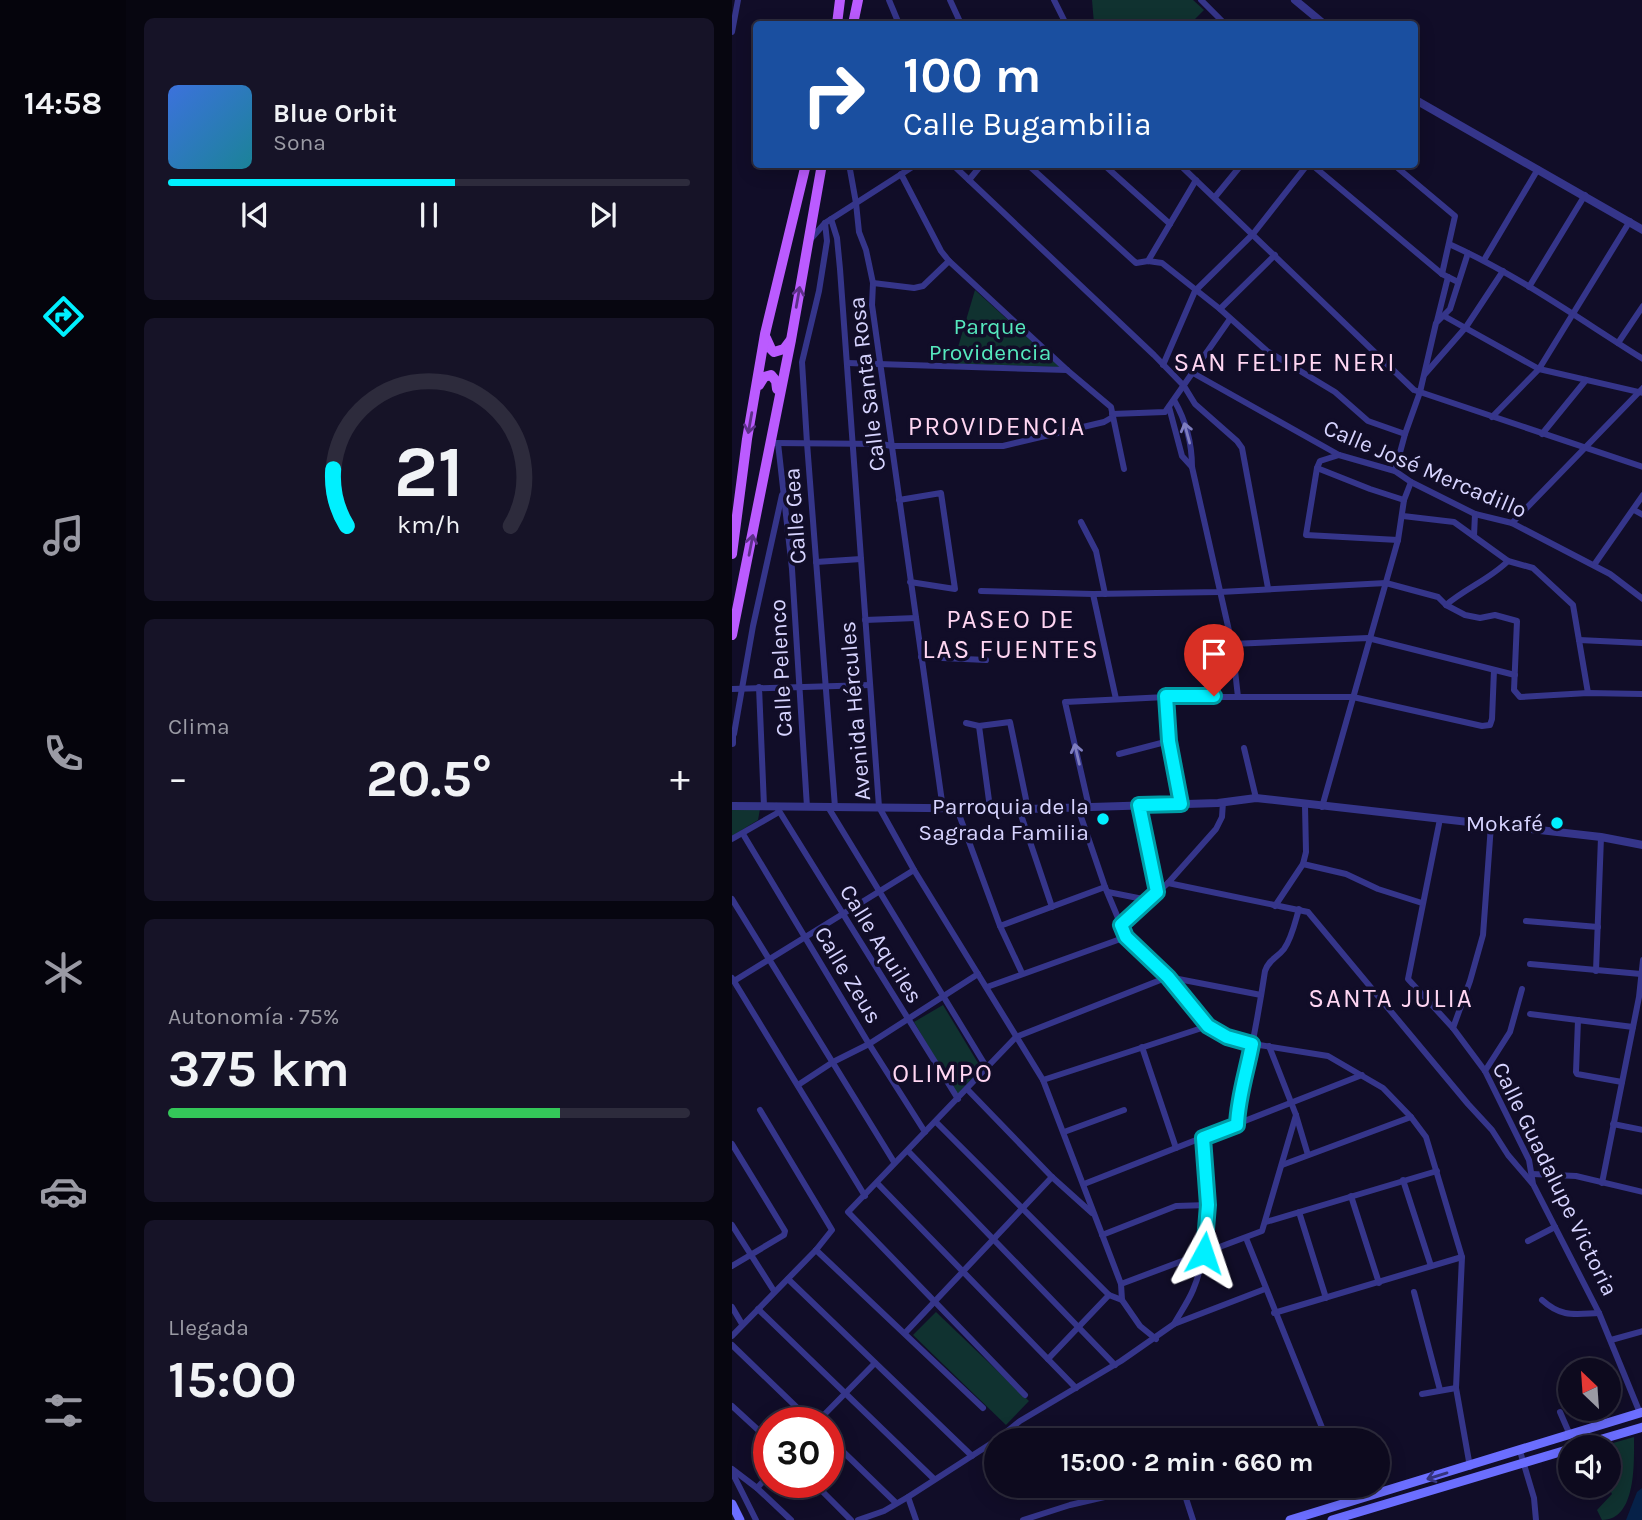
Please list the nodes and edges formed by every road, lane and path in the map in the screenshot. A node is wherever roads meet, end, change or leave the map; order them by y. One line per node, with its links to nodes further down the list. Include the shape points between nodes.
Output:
1 (738, 0): 16 (street)
2 (840, 0): 9 (main road)
3 (858, 0): 10 (main road)
4 (889, 0): 11 (street)
5 (950, 0): 12 (street)
6 (1054, 0): 13 (street)
7 (1201, 0): 14 (street)
8 (1296, 0): 15 (street)
9 (837, 21)
10 (854, 21)
11 (898, 21)
12 (960, 21)
13 (1064, 21)
14 (1220, 21)
15 (1320, 21)
16 (732, 32)
17 (1418, 101): 31 (street)
18 (805, 168): 63 (main road)
19 (821, 168): 43 (main road)
20 (850, 168): 37 (street, Calle Santa Rosa)
21 (911, 168): 32 (street)
22 (956, 168): 33 (street)
23 (979, 168): 33 (street)
24 (1031, 168): 49 (street, via 1136,263)
25 (1107, 168): 40 (street)
26 (1183, 168): 34 (street)
27 (1239, 168): 36 (street)
28 (1307, 168): 42 (street)
29 (1315, 168): 51 (street)
30 (1398, 168): 44 (street, via 1455,216)
31 (1538, 169): 35 (street); 47 (street)
32 (901, 174): 37 (street); 48 (street)
33 (969, 180): 69 (street)
34 (1196, 180): 36 (street); 40 (street)
35 (1585, 195): 39 (street); 54 (street)
36 (1215, 197): 42 (street)
37 (856, 203): 38 (street); 53 (street, Calle Santa Rosa)
38 (828, 221): 43 (street); 67 (street, Avenida Hércules, via 837,239); 86 (street, Calle Gea, via 803,362)
39 (1630, 221): 41 (street); 58 (street)
40 (1170, 224): 49 (street)
41 (1643, 230)
42 (1253, 234): 46 (street); 55 (street)
43 (808, 242): 64 (main road, one-way to 43)
44 (1449, 244): 45 (street); 51 (street)
45 (1468, 253): 47 (street); 52 (street)
46 (1275, 255): 57 (street); 77 (street)
47 (1484, 260): 50 (street)
48 (949, 261): 53 (street, via 923,286); 71 (street)
49 (1148, 261): 55 (street, via 1162,263)
50 (1503, 271): 54 (street); 62 (street)
51 (1445, 275): 52 (street); 61 (street)
52 (1458, 282): 59 (street)
53 (873, 283): 68 (street, Calle Santa Rosa)
54 (1529, 287): 58 (street)
55 (1195, 291): 57 (street); 69 (street)
56 (1643, 306): 65 (street)
57 (1220, 309): 60 (street)
58 (1575, 313): 65 (street); 70 (street)
59 (1444, 316): 61 (street); 62 (street)
60 (1230, 319): 72 (street); 83 (street, via 1267,351 1335,392 1368,421)
61 (1436, 323): 73 (street)
62 (1466, 327): 70 (street); 73 (street)
63 (765, 334): 64 (main road, via 774,352 784,349); 78 (main road)
64 (790, 340): 79 (main road)
65 (1618, 343): 66 (street)
66 (1643, 359)
67 (847, 363): 68 (street); 87 (street, Avenida Hércules)
68 (880, 364): 71 (street); 88 (street, Calle Santa Rosa)
69 (1163, 365): 75 (street)
70 (1539, 369): 74 (street); 82 (street)
71 (1067, 370): 81 (street, via 1111,407)
72 (1193, 373): 75 (street); 90 (street, Calle José Mercadillo)
73 (1424, 375): 77 (street)
74 (1586, 380): 76 (street); 84 (street)
75 (1184, 386): 80 (street); 116 (street, via 1195,404 1242,448)
76 (1641, 390): 89 (street)
77 (1420, 392): 82 (street); 83 (street)
78 (755, 395): 79 (main road, via 761,380 771,375); 109 (main road, one-way to 109)
79 (778, 397): 85 (main road)
80 (1171, 404): 81 (street, via 1165,412); 91 (street, via 1182,456); 91 (street, one-way to 80, via 1183,417)
81 (1112, 416): 88 (street, via 1104,422 1003,446); 94 (street)
82 (1492, 417): 84 (street)
83 (1405, 434): 95 (street)
84 (1542, 434): 89 (street)
85 (773, 443): 86 (street); 97 (street, Calle Pelenco); 125 (main road, one-way to 85)
86 (807, 443): 87 (street); 112 (street, Calle Gea)
87 (853, 444): 88 (street); 110 (street, Avenida Hércules)
88 (891, 446): 99 (street, Calle Santa Rosa)
89 (1585, 449): 92 (street); 106 (street)
90 (1339, 455): 93 (street, via 1320,461); 95 (street, Calle José Mercadillo)
91 (1192, 467): 118 (street)
92 (1643, 467)
93 (1316, 468): 100 (street); 108 (street, via 1306,535)
94 (1124, 469)
95 (1395, 471): 96 (street, Calle José Mercadillo)
96 (1411, 482): 100 (street); 102 (street, Calle José Mercadillo)
97 (783, 490): 137 (street, Calle Pelenco); 138 (street)
98 (1643, 495): 101 (street)
99 (899, 500): 114 (street, Calle Santa Rosa); 114 (street, via 941,493 955,589)
100 (1404, 500): 104 (street)
101 (1634, 510): 103 (street); 113 (street)
102 (1475, 514): 106 (street, Calle José Mercadillo); 107 (street)
103 (1643, 515)
104 (1403, 516): 107 (street, via 1454,522); 108 (street)
105 (1081, 522): 120 (street, via 1096,551)
106 (1512, 523): 113 (street, Calle José Mercadillo)
107 (1475, 536): 111 (street)
108 (1398, 540): 115 (street)
109 (732, 554)
110 (861, 559): 112 (street); 124 (street, Avenida Hércules)
111 (1508, 561): 122 (street); 127 (street, via 1533,568 1573,605)
112 (816, 562): 135 (street, Calle Gea)
113 (1594, 565): 121 (street, Calle José Mercadillo)
114 (910, 582): 123 (street, Calle Santa Rosa)
115 (1386, 583): 116 (street); 122 (street, via 1438,597); 126 (street)
116 (1268, 589): 118 (street)
117 (982, 591): 119 (street)
118 (1220, 592): 120 (street); 129 (street)
119 (1093, 594): 120 (street); 145 (street)
120 (1105, 594)
121 (1643, 599)
122 (1446, 605): 133 (street, via 1465,615 1517,621)
123 (916, 618): 124 (street); 130 (street, Calle Santa Rosa)
124 (865, 620): 134 (street, Avenida Hércules)
125 (732, 635)
126 (1368, 638): 129 (street); 132 (street); 144 (street)
127 (1578, 640): 128 (street); 140 (street)
128 (1643, 643)
129 (1231, 644): 143 (street)
130 (921, 657): 131 (street); 167 (street, Calle Santa Rosa)
131 (986, 660)
132 (1494, 670): 133 (street); 144 (street, via 1490,724 1482,726)
133 (1515, 675): 140 (street, via 1514,690 1520,696)
134 (870, 685): 135 (street); 161 (street, Avenida Hércules)
135 (825, 686): 137 (street); 160 (street, Calle Gea)
136 (759, 687): 137 (street); 138 (street); 157 (street)
137 (798, 687): 159 (street, Calle Pelenco)
138 (742, 688): 139 (street); 148 (street)
139 (732, 689)
140 (1588, 693): 141 (street)
141 (1643, 694)
142 (1166, 696): 143 (street); 145 (street); 149 (street)
143 (1238, 696): 144 (street)
144 (1353, 697): 163 (street)
145 (1116, 699): 162 (street, one-way to 145, via 1065,702)
146 (966, 723): 147 (street)
147 (979, 726): 164 (street); 169 (street, via 1010,722)
148 (733, 737)
149 (1169, 741): 151 (street); 154 (street)
150 (1244, 748): 152 (street)
151 (1119, 754)
152 (1256, 798): 153 (street); 158 (street)
153 (1223, 802): 154 (street); 178 (street, via 1216,829)
154 (1181, 804): 155 (street)
155 (1139, 805): 162 (street); 181 (street)
156 (732, 806): 157 (street)
157 (764, 806): 166 (street)
158 (1305, 806): 163 (street); 176 (street)
159 (807, 807): 160 (street); 166 (street)
160 (831, 807): 161 (street); 180 (street)
161 (879, 807): 167 (street); 177 (street, Avenida Hércules)
162 (1089, 807): 165 (street)
163 (1322, 807): 170 (street)
164 (990, 808): 168 (street); 169 (street)
165 (1078, 808): 169 (street); 179 (street)
166 (777, 809): 172 (street); 188 (street, Calle Aquiles)
167 (943, 809): 168 (street)
168 (957, 809): 191 (street)
169 (1023, 809): 186 (street)
170 (1440, 819): 171 (street); 184 (street)
171 (1491, 825): 173 (street); 214 (street, via 1483,935)
172 (743, 834): 174 (street); 193 (street, Calle Zeus)
173 (1601, 837): 175 (street); 192 (street)
174 (732, 839)
175 (1643, 845)
176 (1303, 864): 184 (street, via 1346,874); 185 (street)
177 (914, 870): 180 (street); 200 (street, Avenida Hércules)
178 (1168, 883): 181 (street); 185 (street)
179 (1106, 889): 183 (street); 186 (street); 190 (street)
180 (880, 892): 188 (street); 207 (street)
181 (1157, 892): 183 (street)
182 (732, 899): 195 (street)
183 (1148, 900): 190 (street)
184 (1422, 903): 214 (street, Calle Guadalupe Victoria, via 1408,979)
185 (1276, 906): 187 (street)
186 (1052, 907): 191 (street)
187 (1299, 909): 206 (street, via 1282,953 1268,962); 254 (street, via 1308,912)
188 (842, 915): 193 (street); 210 (street, Calle Aquiles)
189 (1526, 921): 192 (street)
190 (1121, 925): 194 (street)
191 (1000, 926): 199 (street)
192 (1598, 927): 198 (street)
193 (806, 937): 195 (street); 216 (street, Calle Zeus)
194 (1126, 937): 199 (street); 202 (street)
195 (768, 960): 203 (street); 220 (street)
196 (1643, 960): 201 (street)
197 (1530, 964): 198 (street)
198 (1596, 971): 201 (street)
199 (1021, 973): 204 (street)
200 (978, 974): 204 (street, Avenida Hércules); 207 (street)
201 (1641, 974): 208 (street)
202 (1168, 977): 206 (street); 212 (street); 215 (street)
203 (733, 980): 226 (street)
204 (987, 987): 215 (street, Avenida Hércules)
205 (1522, 989): 222 (street, via 1510,1031)
206 (1261, 995): 217 (street)
207 (943, 996): 210 (street); 221 (street)
208 (1640, 1005): 213 (street)
209 (1530, 1014): 211 (street)
210 (907, 1020): 216 (street); 228 (street, Calle Aquiles)
211 (1578, 1020): 213 (street); 225 (street, via 1577,1074)
212 (1208, 1026): 217 (street); 219 (street)
213 (1633, 1027): 225 (street)
214 (1453, 1028): 222 (street, Calle Guadalupe Victoria)
215 (1016, 1037): 221 (street); 224 (street, Avenida Hércules)
216 (869, 1044): 220 (street); 238 (street, Calle Zeus)
217 (1252, 1044): 218 (street); 236 (street)
218 (1269, 1046): 223 (street, via 1328,1056); 229 (street)
219 (1142, 1047): 224 (street); 242 (street)
220 (833, 1062): 226 (street); 245 (street)
221 (987, 1068): 227 (street)
222 (1485, 1071): 248 (street, Calle Guadalupe Victoria)
223 (1362, 1075): 229 (street); 233 (street, via 1384,1088)
224 (1043, 1080): 239 (street, Avenida Hércules)
225 (1622, 1082): 235 (street)
226 (798, 1085): 256 (street)
227 (967, 1089): 228 (street); 249 (street)
228 (958, 1099): 234 (street)
229 (1291, 1102): 232 (street); 236 (street)
230 (760, 1110): 269 (street, via 832,1230)
231 (1124, 1110): 239 (street)
232 (1296, 1115): 244 (street); 246 (street)
233 (1411, 1117): 244 (street); 247 (street, via 1426,1137)
234 (936, 1122): 238 (street); 259 (street)
235 (1613, 1124): 237 (street); 252 (street)
236 (1237, 1125): 240 (street)
237 (1643, 1130)
238 (925, 1132): 243 (street)
239 (1064, 1132): 253 (street, Avenida Hércules)
240 (1203, 1138): 242 (street); 258 (street)
241 (732, 1144): 271 (street, via 782,1224 784,1235)
242 (1176, 1148): 253 (street)
243 (908, 1151): 245 (street); 267 (street)
244 (1308, 1155): 246 (street)
245 (894, 1162): 251 (street)
246 (1282, 1165): 262 (street)
247 (1437, 1171): 250 (street); 272 (street)
248 (1532, 1174): 252 (street, via 1576,1176); 254 (street, Calle Guadalupe Victoria)
249 (1052, 1177): 259 (street); 261 (street)
250 (1403, 1180): 257 (street); 274 (street)
251 (877, 1183): 256 (street); 275 (street)
252 (1602, 1183): 255 (street)
253 (1084, 1184): 261 (street, Avenida Hércules)
254 (1533, 1184): 264 (street, Calle Guadalupe Victoria)
255 (1643, 1192)
256 (865, 1196): 286 (street, via 848,1212)
257 (1351, 1196): 260 (street); 277 (street)
258 (1208, 1205): 265 (street, via 1176,1206); 270 (street)
259 (1024, 1208): 267 (street); 282 (street)
260 (1299, 1212): 262 (street); 283 (street)
261 (1095, 1216): 265 (street, Avenida Hércules)
262 (1266, 1222): 266 (street, via 1262,1231)
263 (732, 1224): 271 (street)
264 (1554, 1227): 268 (street); 290 (street, Calle Guadalupe Victoria)
265 (1102, 1235): 278 (street, Avenida Hércules)
266 (1246, 1238): 270 (street); 279 (street)
267 (993, 1240): 275 (street); 293 (street)
268 (1528, 1241)
269 (816, 1250): 276 (street); 295 (street)
270 (1204, 1253): 278 (street); 291 (street, via 1193,1291)
271 (750, 1255): 273 (street); 280 (street)
272 (1462, 1257): 274 (street); 304 (street)
273 (732, 1266)
274 (1431, 1266): 277 (street)
275 (963, 1271): 286 (street); 300 (street)
276 (788, 1279): 280 (street); 301 (street)
277 (1379, 1283): 283 (street)
278 (1121, 1284): 284 (street, Avenida Hércules)
279 (1265, 1289): 289 (street); 291 (street)
280 (774, 1292): 288 (street)
281 (1414, 1292): 305 (street)
282 (1109, 1295): 284 (street); 293 (street)
283 (1326, 1298): 289 (street)
284 (1122, 1300): 297 (street, via 1140,1326)
285 (1542, 1300): 290 (street, via 1554,1311)
286 (933, 1302): 295 (street); 308 (street)
287 (732, 1307): 292 (street)
288 (758, 1309): 292 (street); 306 (street)
289 (1274, 1312): 320 (street)
290 (1599, 1313): 298 (street, Calle Guadalupe Victoria)
291 (1174, 1324): 297 (street)
292 (742, 1325): 296 (street)
293 (1079, 1328): 300 (street); 302 (street)
294 (1643, 1331): 298 (street)
295 (905, 1333): 312 (street)
296 (732, 1336)
297 (1156, 1339): 302 (street)
298 (1611, 1340): 313 (street, Calle Guadalupe Victoria)
299 (732, 1345): 310 (street)
300 (1048, 1359): 303 (street)
301 (876, 1363): 306 (street); 328 (street)
302 (1115, 1365): 303 (street)
303 (1076, 1388): 319 (street)
304 (1456, 1388): 305 (street); 330 (street)
305 (1440, 1390): 307 (street)
306 (845, 1393): 311 (street); 332 (street)
307 (1422, 1394)
308 (1025, 1395)
309 (732, 1406): 317 (street)
310 (797, 1407)
311 (831, 1407)
312 (983, 1408)
313 (1641, 1412): 316 (main road)
314 (1564, 1421): 321 (street)
315 (1603, 1421): 316 (street)
316 (1604, 1424): 321 (main road)
317 (753, 1425)
318 (1643, 1427): 322 (main road)
319 (1011, 1428)
320 (1321, 1428)
321 (1570, 1435)
322 (1616, 1435)
323 (1558, 1439): 325 (main road)
324 (984, 1448): 328 (street)
325 (1521, 1451): 329 (street); 330 (main road)
326 (1558, 1452): 329 (main road)
327 (844, 1453): 341 (street)
328 (972, 1455): 332 (street)
329 (1524, 1462): 352 (main road); 353 (street)
330 (1470, 1467): 340 (main road, one-way to 340)
331 (732, 1471): 333 (street); 345 (street)
332 (934, 1479): 334 (street)
333 (753, 1485)
334 (908, 1497): 341 (street); 348 (street)
335 (768, 1498): 346 (street)
336 (828, 1498): 347 (street)
337 (1100, 1498): 349 (street)
338 (1186, 1498): 350 (street)
339 (1350, 1498): 340 (street)
340 (1352, 1502): 351 (main road)
341 (896, 1503): 343 (street)
342 (732, 1504): 344 (main road)
343 (863, 1519)
344 (740, 1520)
345 (756, 1520)
346 (791, 1520)
347 (851, 1520)
348 (916, 1520)
349 (1023, 1520)
350 (1193, 1520)
351 (1290, 1520)
352 (1332, 1520)
353 (1536, 1520)

